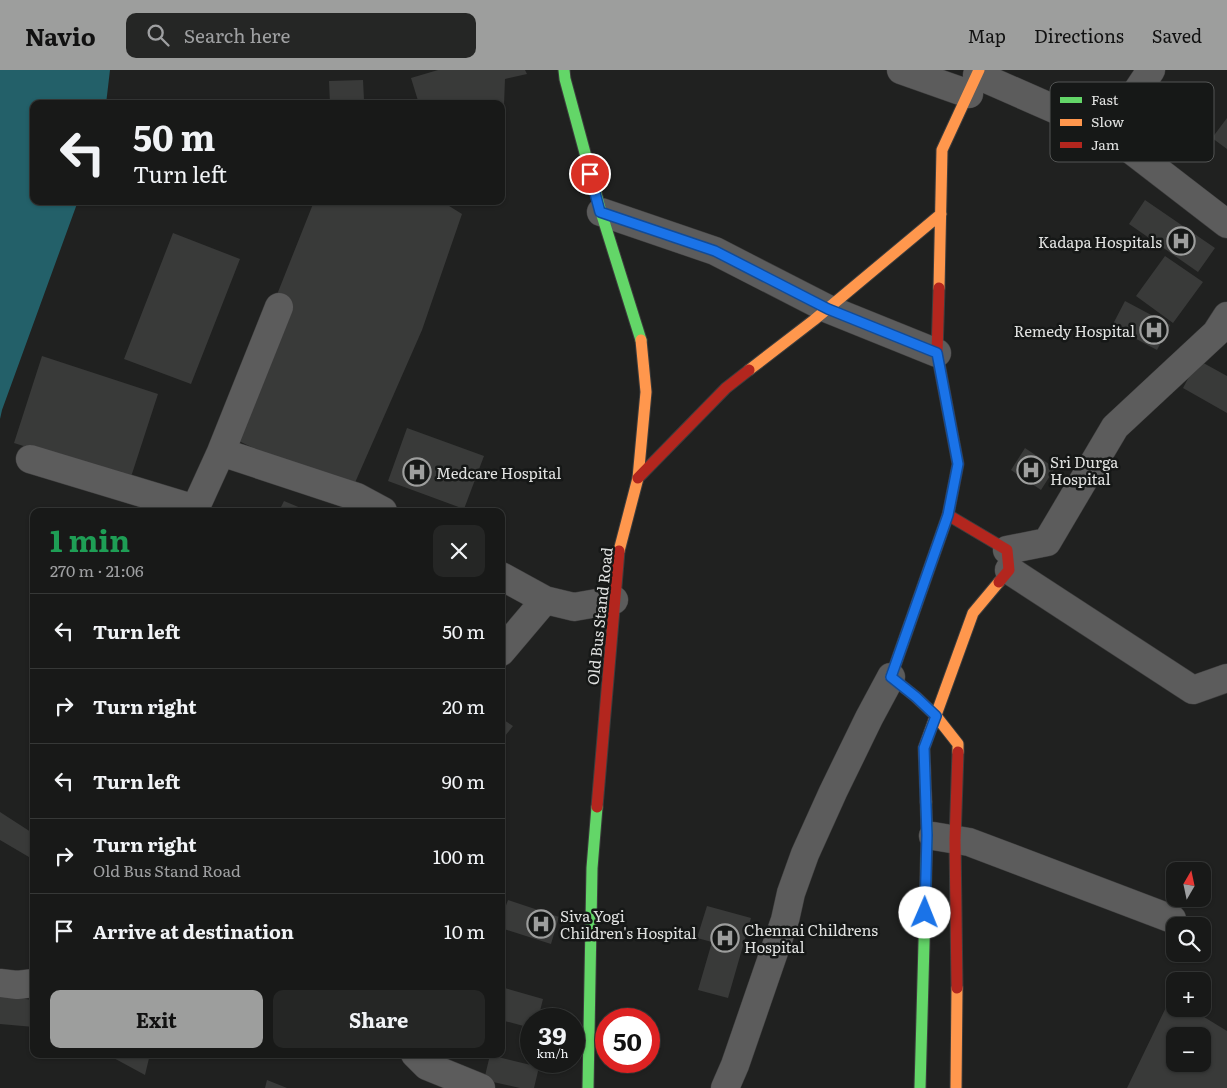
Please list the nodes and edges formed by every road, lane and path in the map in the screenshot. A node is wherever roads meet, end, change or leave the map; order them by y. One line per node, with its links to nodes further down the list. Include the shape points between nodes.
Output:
1 (564, 70): 8 (main road, Old Bus Stand Road)
2 (901, 70): 4 (street)
3 (1151, 70): 5 (street)
4 (975, 80): 6 (street); 9 (main road, via 942,150)
5 (1143, 82)
6 (1050, 110)
7 (1146, 162): 10 (street)
8 (600, 212): 12 (street, via 715,251); 17 (main road, Old Bus Stand Road, via 641,341 646,392)
9 (941, 214): 12 (main road); 14 (main road)
10 (1227, 224)
11 (279, 306): 15 (street)
12 (828, 309): 14 (street); 17 (main road, via 726,388)
13 (1223, 329): 22 (street, via 1115,427 1047,542)
14 (937, 353): 21 (main road, via 958,464)
15 (221, 452): 19 (street); 20 (street, via 357,497)
16 (30, 459): 18 (street)
17 (638, 478): 25 (main road, Old Bus Stand Road, via 618,554)
18 (192, 508)
19 (195, 508)
20 (378, 508)
21 (948, 515): 22 (main road); 27 (main road)
22 (1008, 560): 28 (street, via 1193,690); 29 (main road, via 973,613)
23 (505, 578): 24 (street)
24 (545, 600): 25 (street, via 574,607); 26 (street)
25 (614, 600): 37 (main road, Old Bus Stand Road, via 592,868)
26 (505, 647)
27 (891, 677): 29 (main road); 38 (street, via 805,854)
28 (1227, 678)
29 (936, 716): 30 (main road, via 924,748); 31 (main road, via 958,744)
30 (927, 835): 31 (street); 39 (main road)
31 (955, 840): 32 (street, via 969,842); 40 (main road)
32 (1167, 917)
33 (0, 983): 34 (street)
34 (30, 983)
35 (419, 1058): 36 (street, via 427,1066)
36 (481, 1088)
37 (588, 1088)
38 (725, 1088)
39 (920, 1088)
40 (956, 1088)

